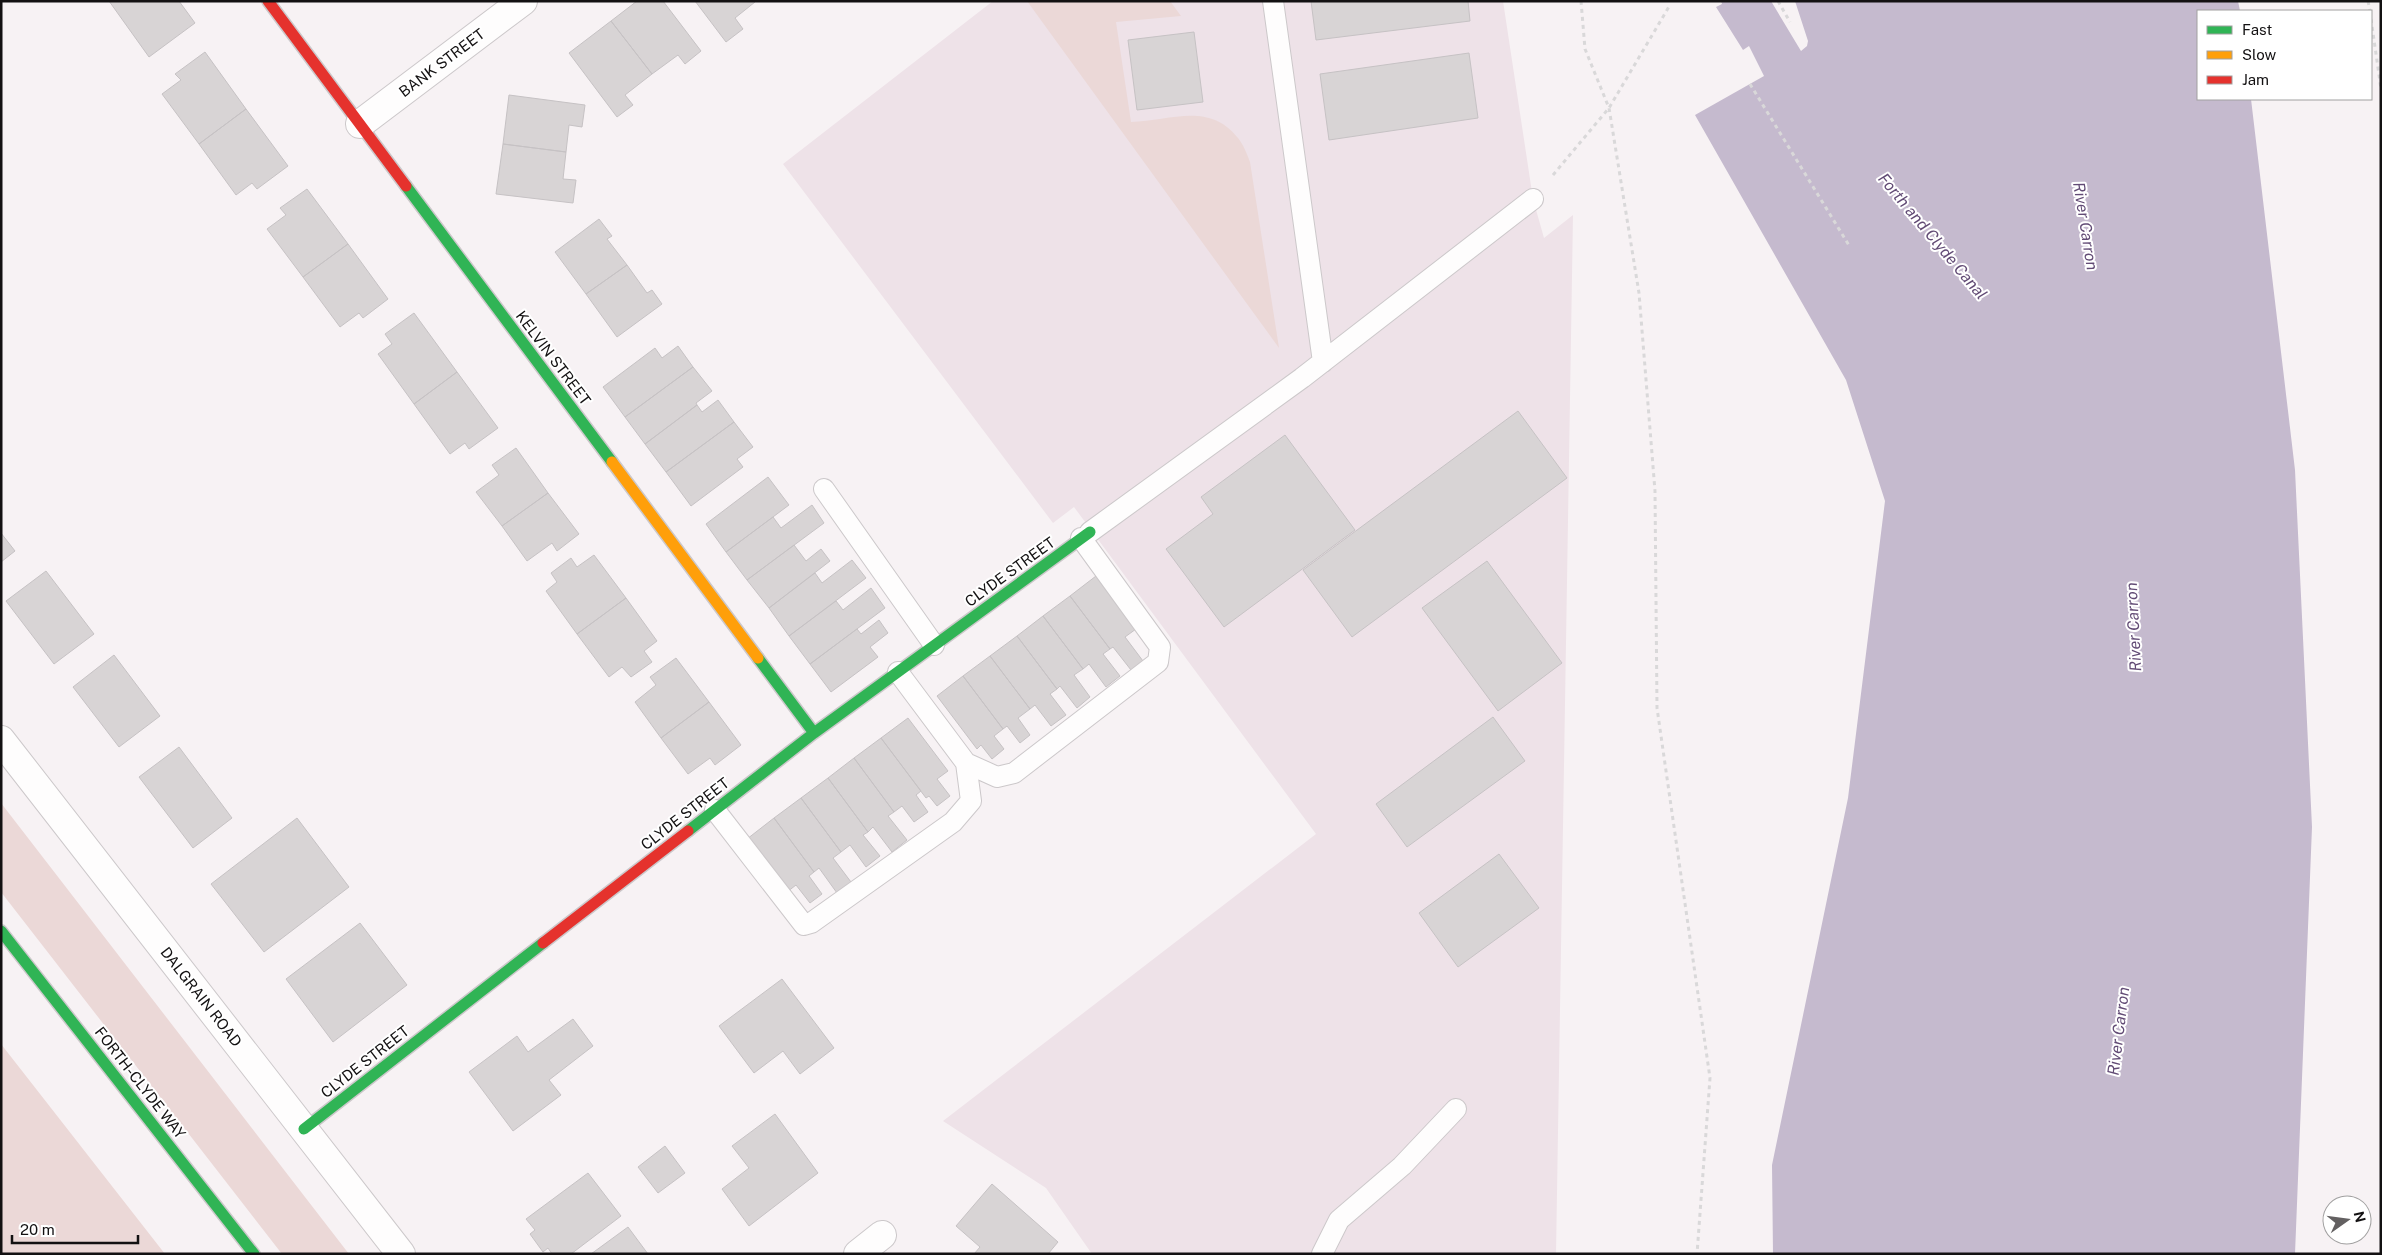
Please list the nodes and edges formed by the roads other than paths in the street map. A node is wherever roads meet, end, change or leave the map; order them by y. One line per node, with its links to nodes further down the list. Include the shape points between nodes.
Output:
1 (268, 1): 4 (street, KELVIN STREET)
2 (523, 1): 4 (street, BANK STREET)
3 (1273, 1): 6 (lane)
4 (360, 124): 11 (street, KELVIN STREET)
5 (1533, 199): 6 (lane)
6 (1322, 362): 8 (lane)
7 (824, 489): 9 (lane)
8 (1086, 535): 9 (street, CLYDE STREET); 13 (lane, via 1160,647 1158,662 1014,773 997,777)
9 (934, 645): 10 (street, CLYDE STREET)
10 (898, 672): 11 (street, CLYDE STREET); 13 (lane)
11 (814, 733): 14 (street, CLYDE STREET)
12 (1, 740): 17 (street, DALGRAIN ROAD)
13 (966, 763): 14 (lane, via 971,801 953,822 804,925)
14 (715, 810): 17 (street, CLYDE STREET)
15 (1, 930): 19 (street, FORTH-CLYDE WAY)
16 (1456, 1110): 22 (lane, via 1402,1166 1339,1220)
17 (304, 1128): 20 (street, DALGRAIN ROAD)
18 (882, 1235): 21 (street)
19 (254, 1254)
20 (401, 1254)
21 (858, 1254)
22 (1322, 1254)

